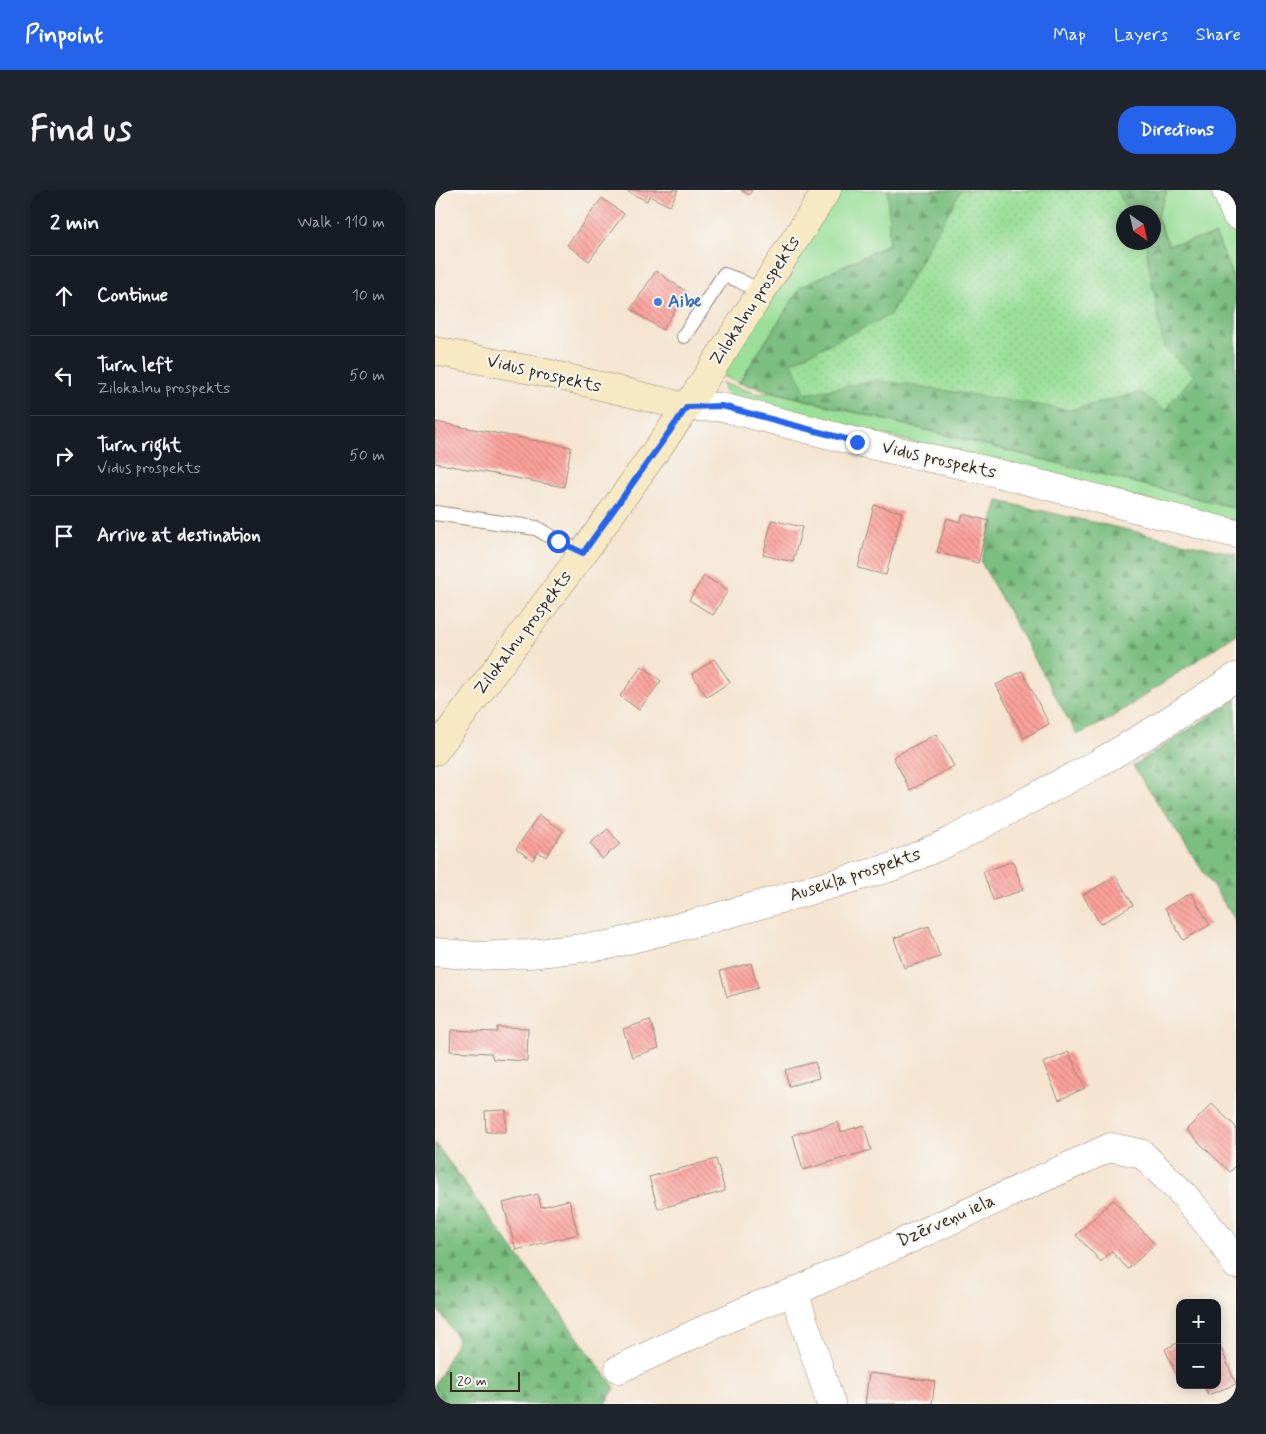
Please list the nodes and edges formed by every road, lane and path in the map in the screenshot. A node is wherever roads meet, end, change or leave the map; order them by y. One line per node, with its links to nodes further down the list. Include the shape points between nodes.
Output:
1 (827, 190): 4 (main road, Zilokalnu prospekts)
2 (1226, 190): 3 (street)
3 (1236, 215)
4 (761, 292): 5 (lane, via 724,275); 7 (main road, Zilokalnu prospekts)
5 (683, 336)
6 (435, 351): 7 (main road, Vidus prospekts, via 551,374)
7 (687, 407): 9 (street, Vidus prospekts, via 722,406); 10 (main road, Zilokalnu prospekts)
8 (435, 513): 10 (lane, via 536,528)
9 (1236, 534)
10 (583, 553): 12 (main road, Zilokalnu prospekts)
11 (1236, 677): 13 (street, Ausekļa prospekts, via 1097,764 947,843 892,867 609,945 530,954 476,956)
12 (435, 751)
13 (435, 952)
14 (1236, 1265): 15 (street, Dzērveņu iela, via 1184,1195 1142,1154 1111,1147)
15 (794, 1292): 16 (street, Dzērveņu iela, via 751,1308); 17 (street)
16 (619, 1369)
17 (831, 1404)

